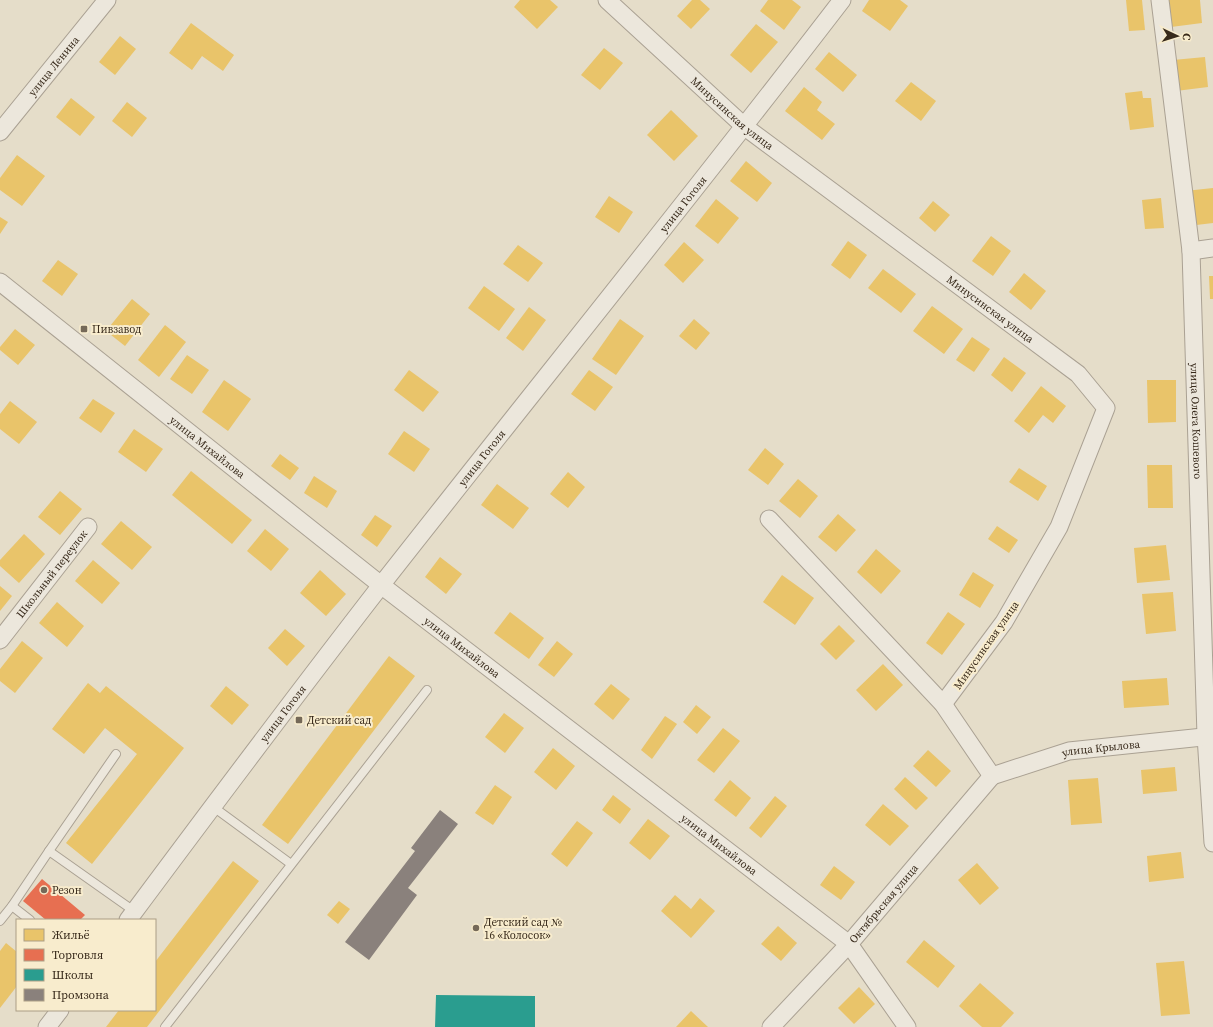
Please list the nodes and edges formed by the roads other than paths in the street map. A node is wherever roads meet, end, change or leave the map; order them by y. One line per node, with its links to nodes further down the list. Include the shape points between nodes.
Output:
1 (107, 0): 6 (street, улица Ленина)
2 (607, 0): 5 (street, Минусинская улица)
3 (842, 0): 5 (street, улица Гоголя)
4 (1160, 0): 8 (street, улица Олега Кошевого)
5 (744, 127): 12 (street, улица Гоголя); 15 (street, Минусинская улица, via 1078,374 1106,408 1059,527 1004,622)
6 (0, 132)
7 (1213, 248): 8 (street)
8 (1191, 251): 16 (street, улица Олега Кошевого)
9 (0, 282): 12 (street, улица Михайлова)
10 (769, 519): 15 (street)
11 (88, 527): 13 (street, Школьный переулок)
12 (381, 585): 19 (street, улица Гоголя); 27 (street, улица Михайлова)
13 (0, 640)
14 (427, 690): 22 (lane)
15 (943, 704): 18 (street)
16 (1210, 736): 18 (street, улица Крылова, via 1069,751); 20 (street, улица Олега Кошевого)
17 (116, 754): 21 (lane)
18 (992, 776): 27 (street, Октябрьская улица)
19 (212, 806): 22 (lane); 24 (street, улица Гоголя)
20 (1213, 843)
21 (49, 851): 23 (lane); 24 (lane)
22 (292, 864): 30 (lane)
23 (12, 906): 25 (lane); 26 (lane)
24 (131, 916)
25 (29, 919)
26 (0, 921)
27 (849, 944): 31 (street, Октябрьская улица); 32 (street, улица Михайлова)
28 (59, 1011): 29 (street)
29 (47, 1027)
30 (164, 1027)
31 (771, 1027)
32 (907, 1027)

